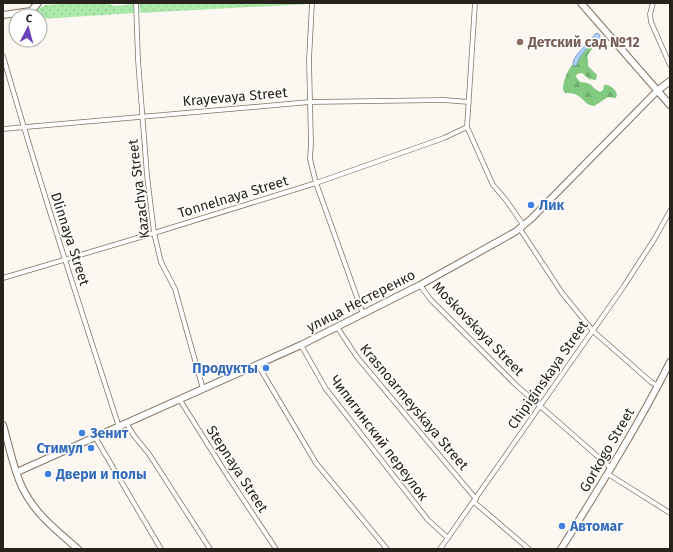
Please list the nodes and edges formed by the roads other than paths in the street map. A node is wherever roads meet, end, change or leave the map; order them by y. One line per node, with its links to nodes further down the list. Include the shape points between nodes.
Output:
1 (38, 3): 7 (street, via 31,11)
2 (136, 3): 15 (street, Kazachya Street)
3 (312, 3): 12 (street)
4 (475, 3): 13 (street)
5 (581, 3): 11 (street)
6 (653, 3): 9 (street, via 651,22)
7 (3, 15)
8 (3, 56): 16 (street, Dlinnaya Street)
9 (670, 65)
10 (670, 81): 11 (street, улица Нестеренко)
11 (657, 92): 14 (street); 21 (street, улица Нестеренко)
12 (310, 102): 13 (street, Krayevaya Street); 15 (street, Krayevaya Street); 19 (street, via 310,162)
13 (469, 102): 17 (street)
14 (670, 105)
15 (142, 116): 16 (street, Krayevaya Street); 22 (street, Kazachya Street)
16 (23, 126): 18 (street, Krayevaya Street); 23 (street, Dlinnaya Street)
17 (467, 127): 19 (street, Tonnelnaya Street, via 444,138); 21 (street, via 493,185 506,200)
18 (3, 128)
19 (316, 183): 22 (street, Tonnelnaya Street); 26 (street)
20 (670, 211): 28 (street, Chipiginskaya Street)
21 (522, 227): 25 (street, улица Нестеренко); 28 (street, via 562,293)
22 (154, 233): 23 (street, Tonnelnaya Street); 33 (street, Kazachya Street, via 161,262 175,289)
23 (65, 260): 24 (street, Tonnelnaya Street); 38 (street, Dlinnaya Street)
24 (3, 278)
25 (420, 285): 26 (street, улица Нестеренко); 35 (street, Moskovskaya Street, via 430,299)
26 (363, 314): 27 (street, улица Нестеренко)
27 (337, 327): 29 (street, улица Нестеренко); 42 (street, Krasnoarmeyskaya Street, via 357,357)
28 (593, 331): 32 (street); 35 (street, Chipiginskaya Street)
29 (301, 345): 31 (street, улица Нестеренко); 44 (street, Чипигинский переулок, via 326,389 428,520)
30 (670, 362): 32 (street, Gorkogo Street)
31 (258, 365): 33 (street, улица Нестеренко); 49 (street, via 316,463)
32 (658, 386): 40 (street, Gorkogo Street)
33 (203, 389): 34 (street, улица Нестеренко)
34 (180, 400): 36 (street, улица Нестеренко); 48 (street, Stepnaya Street)
35 (539, 406): 40 (street, Moskovskaya Street); 42 (street, Chipiginskaya Street)
36 (126, 424): 38 (street, улица Нестеренко); 47 (street, via 149,454)
37 (3, 425): 41 (street)
38 (120, 426): 39 (street, улица Нестеренко)
39 (95, 438): 41 (street, улица Нестеренко); 46 (street)
40 (610, 471): 43 (street, Moskovskaya Street); 52 (street, Gorkogo Street)
41 (16, 472): 45 (street, via 24,491 37,510)
42 (475, 500): 44 (street, Chipiginskaya Street); 51 (street, Krasnoarmeyskaya Street)
43 (670, 512)
44 (448, 538): 50 (street, Chipiginskaya Street)
45 (78, 549)
46 (161, 549)
47 (210, 549)
48 (276, 549)
49 (387, 549)
50 (440, 549)
51 (529, 549)
52 (562, 549)

